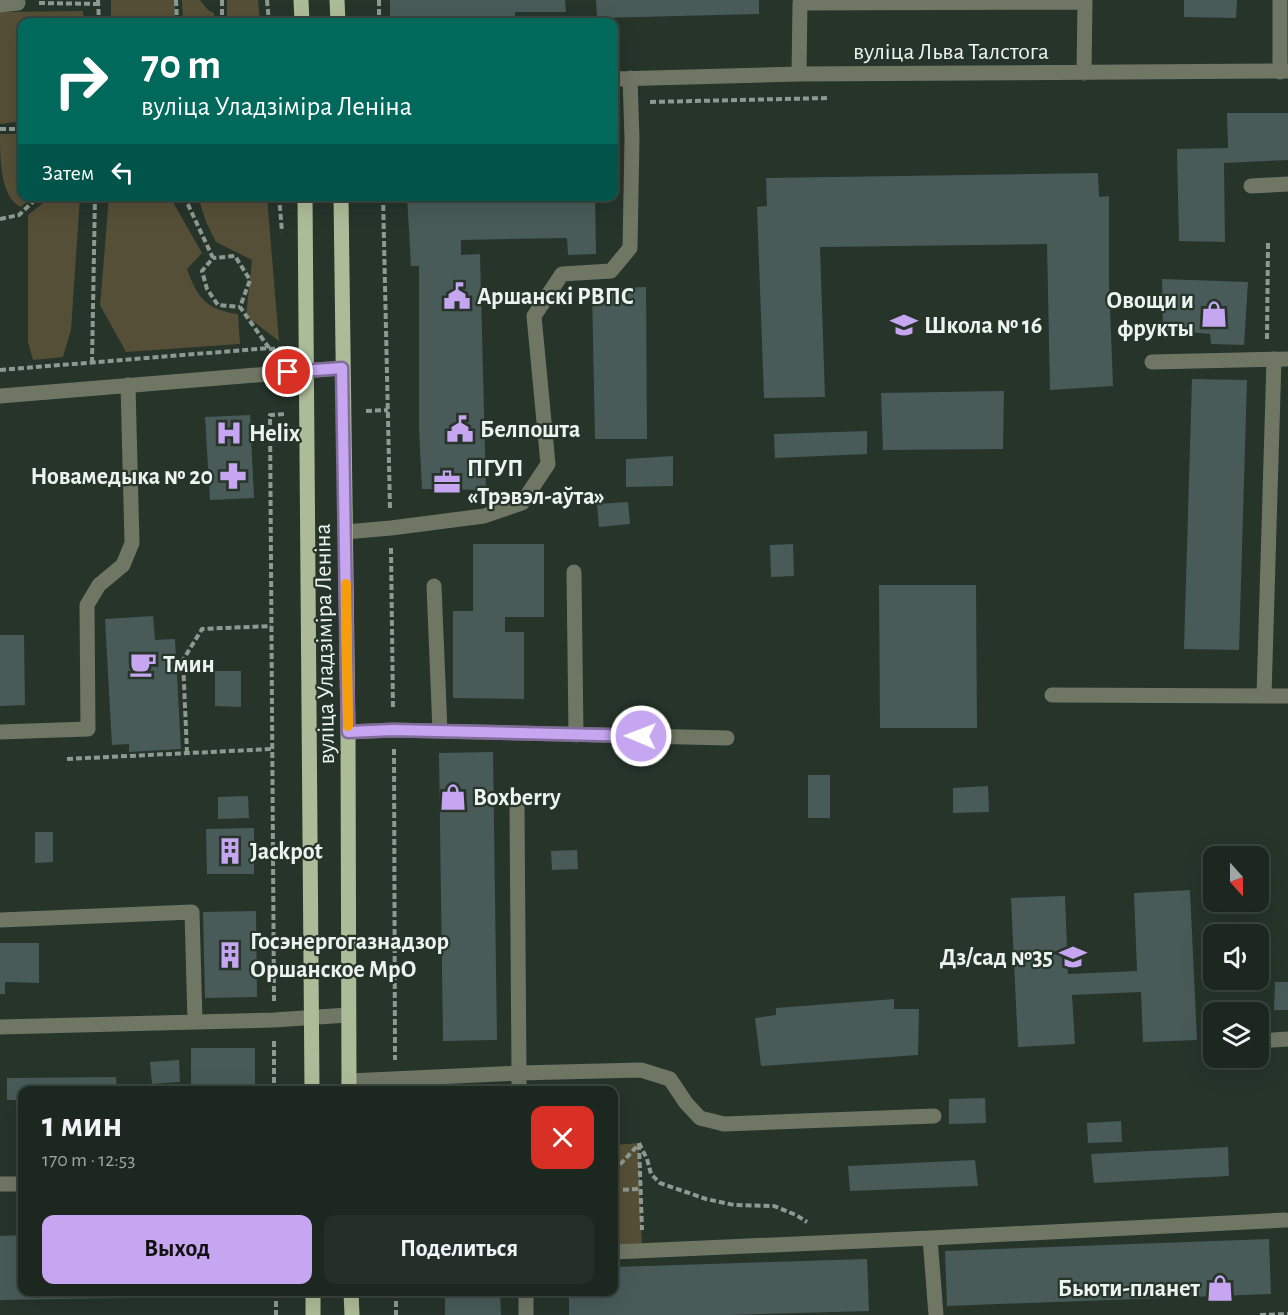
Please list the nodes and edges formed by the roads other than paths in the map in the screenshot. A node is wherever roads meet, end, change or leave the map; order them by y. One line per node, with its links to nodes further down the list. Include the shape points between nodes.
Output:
1 (301, 0): 6 (main road)
2 (338, 0): 7 (main road)
3 (1280, 0): 8 (street)
4 (17, 2): 5 (street)
5 (0, 5)
6 (302, 18)
7 (338, 18)
8 (1284, 72): 9 (street, вуліца Льва Талстога)
9 (1084, 73): 10 (street, вуліца Льва Талстога); 10 (street, via 1085,2 800,3)
10 (799, 74): 11 (street, вуліца Льва Талстога)
11 (630, 78): 12 (street, вуліца Льва Талстога); 23 (street, via 630,248 611,271 562,274 534,316 548,464 522,502 484,516)
12 (618, 79)
13 (1288, 184): 14 (street)
14 (1251, 186)
15 (305, 201): 20 (main road, вуліца Уладзіміра Леніна)
16 (340, 201): 19 (main road, вуліца Уладзіміра Леніна)
17 (1276, 359): 18 (street); 27 (street)
18 (1152, 362)
19 (342, 368): 20 (street); 23 (main road, вуліца Уладзіміра Леніна)
20 (307, 370): 21 (street); 37 (main road, вуліца Уладзіміра Леніна)
21 (128, 385): 22 (street); 30 (street, via 132,543 123,565 99,585 87,604 88,729)
22 (0, 396)
23 (345, 532): 31 (main road, вуліца Уладзіміра Леніна)
24 (574, 572): 32 (street)
25 (434, 586): 29 (street)
26 (1052, 695): 27 (street)
27 (1264, 696): 28 (street)
28 (1288, 696)
29 (440, 731): 31 (street); 32 (street)
30 (0, 732)
31 (348, 732): 36 (main road, вуліца Уладзіміра Леніна)
32 (576, 735): 33 (street)
33 (727, 738)
34 (517, 808): 40 (street)
35 (0, 920): 38 (street, via 192,912)
36 (348, 1015): 37 (street); 42 (main road, вуліца Уладзіміра Леніна)
37 (312, 1017): 38 (street); 41 (main road, вуліца Уладзіміра Леніна)
38 (195, 1021): 39 (street)
39 (0, 1027)
40 (519, 1073): 42 (street, via 395,1079); 43 (street); 44 (street, via 641,1070 670,1079 700,1118 724,1124)
41 (312, 1086)
42 (349, 1086)
43 (519, 1086)
44 (934, 1116)
45 (0, 1184): 46 (street)
46 (18, 1184)
47 (1285, 1220): 48 (street)
48 (930, 1239): 49 (street); 56 (street)
49 (618, 1252)
50 (313, 1296): 53 (main road)
51 (351, 1296): 54 (main road)
52 (526, 1296): 55 (street)
53 (313, 1315)
54 (352, 1315)
55 (526, 1315)
56 (936, 1315)

